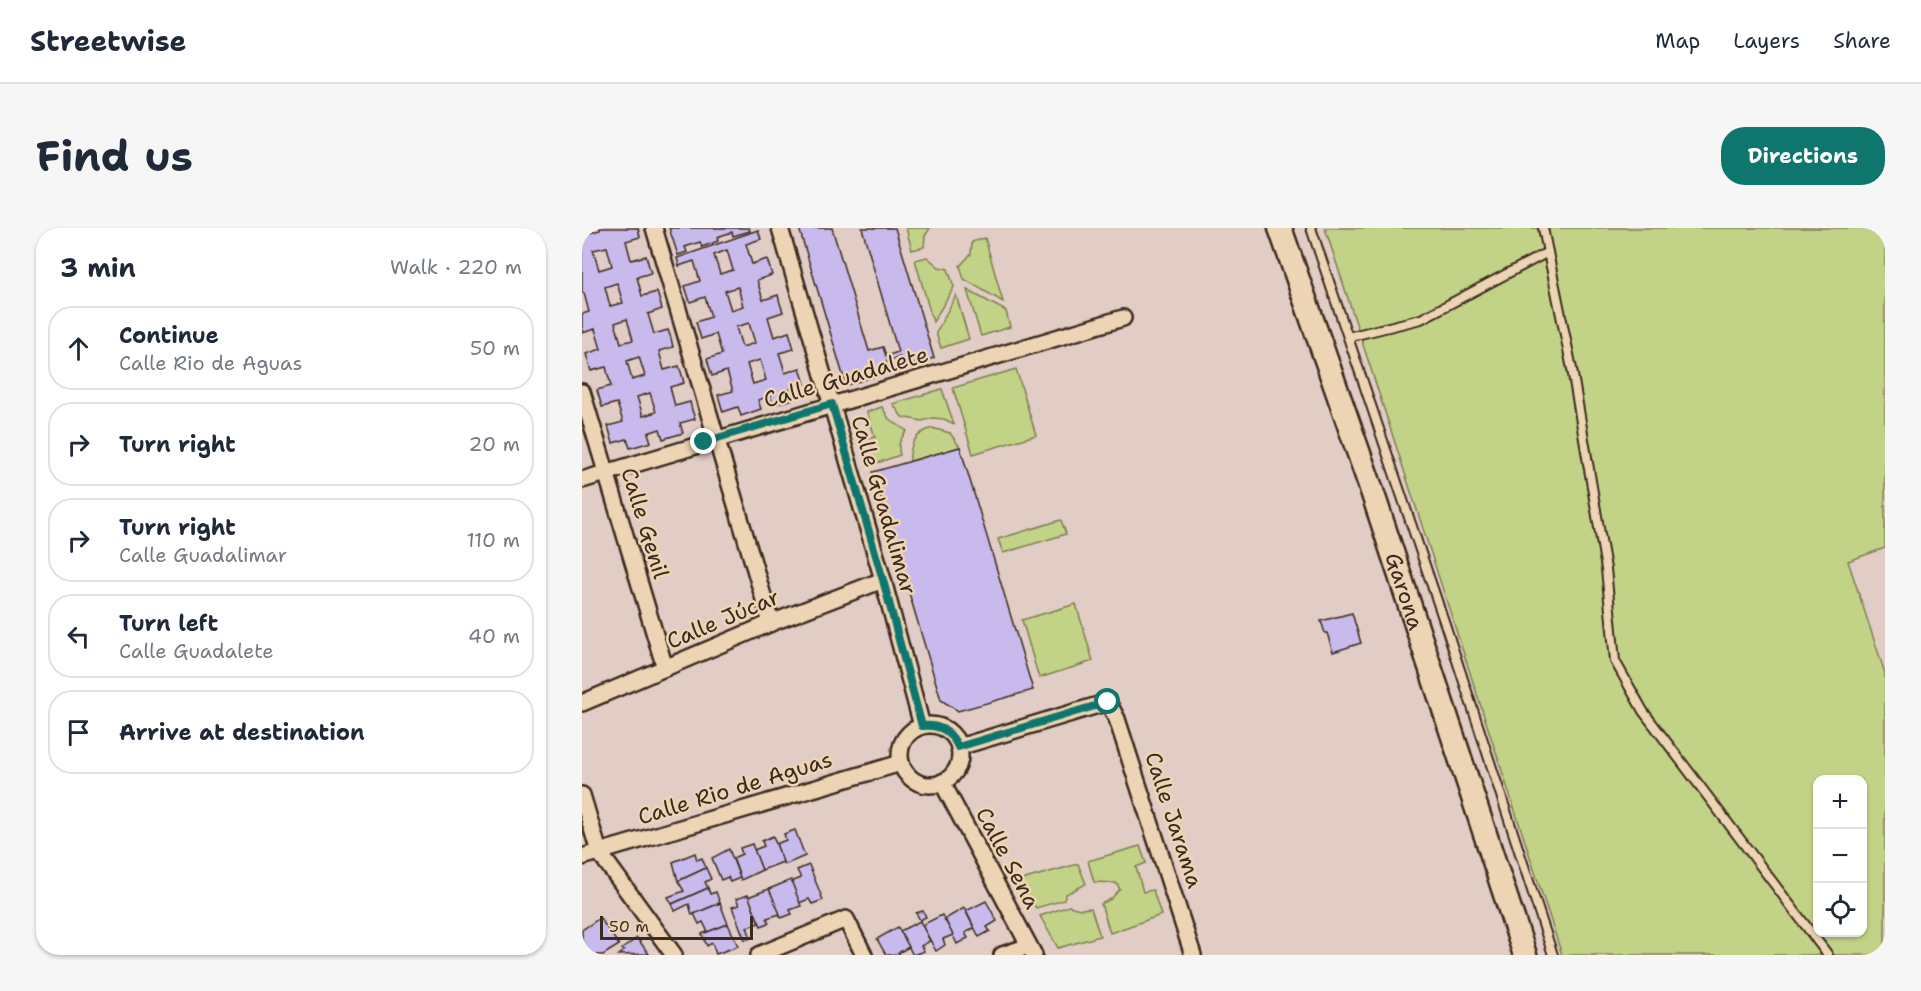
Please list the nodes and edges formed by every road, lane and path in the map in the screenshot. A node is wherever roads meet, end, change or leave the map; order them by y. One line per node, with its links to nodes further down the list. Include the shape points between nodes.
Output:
1 (654, 228): 11 (street)
2 (780, 228): 10 (street, Calle Guadalimar)
3 (1280, 228): 31 (main road, Garona, via 1371,488)
4 (1311, 228): 8 (lane)
5 (1543, 228): 6 (lane)
6 (1548, 252): 8 (lane, via 1421,319); 33 (lane, via 1606,569 1615,661 1643,711)
7 (1123, 318): 10 (street, Calle Guadalete)
8 (1348, 337): 32 (lane)
9 (582, 392): 12 (street, Calle Genil)
10 (832, 404): 11 (street, Calle Guadalete); 14 (street, Calle Guadalimar)
11 (717, 438): 12 (street, Calle Guadalete); 15 (street)
12 (606, 472): 13 (street, Calle Guadalete); 16 (street, Calle Genil)
13 (582, 480)
14 (883, 580): 15 (street, Calle Júcar); 18 (street, Calle Guadalimar)
15 (771, 622): 16 (street, Calle Júcar)
16 (665, 668): 17 (street, Calle Júcar)
17 (582, 703)
18 (922, 726): 19 (street, via 948,731); 20 (street, via 907,736 900,753)
19 (958, 747): 21 (street, via 958,765); 30 (street, Calle Jarama, via 1108,702 1117,719)
20 (901, 763): 21 (street, via 919,783); 23 (street, Calle Rio de Aguas)
21 (942, 782): 25 (street, Calle Sena)
22 (582, 795): 23 (street)
23 (599, 852): 24 (street, Calle Rio de Aguas); 26 (street)
24 (582, 857)
25 (1032, 950): 29 (street)
26 (674, 955)
27 (759, 955): 28 (street, via 846,919)
28 (864, 955)
29 (1002, 955)
30 (1193, 955)
31 (1525, 955)
32 (1553, 955)
33 (1828, 955)

